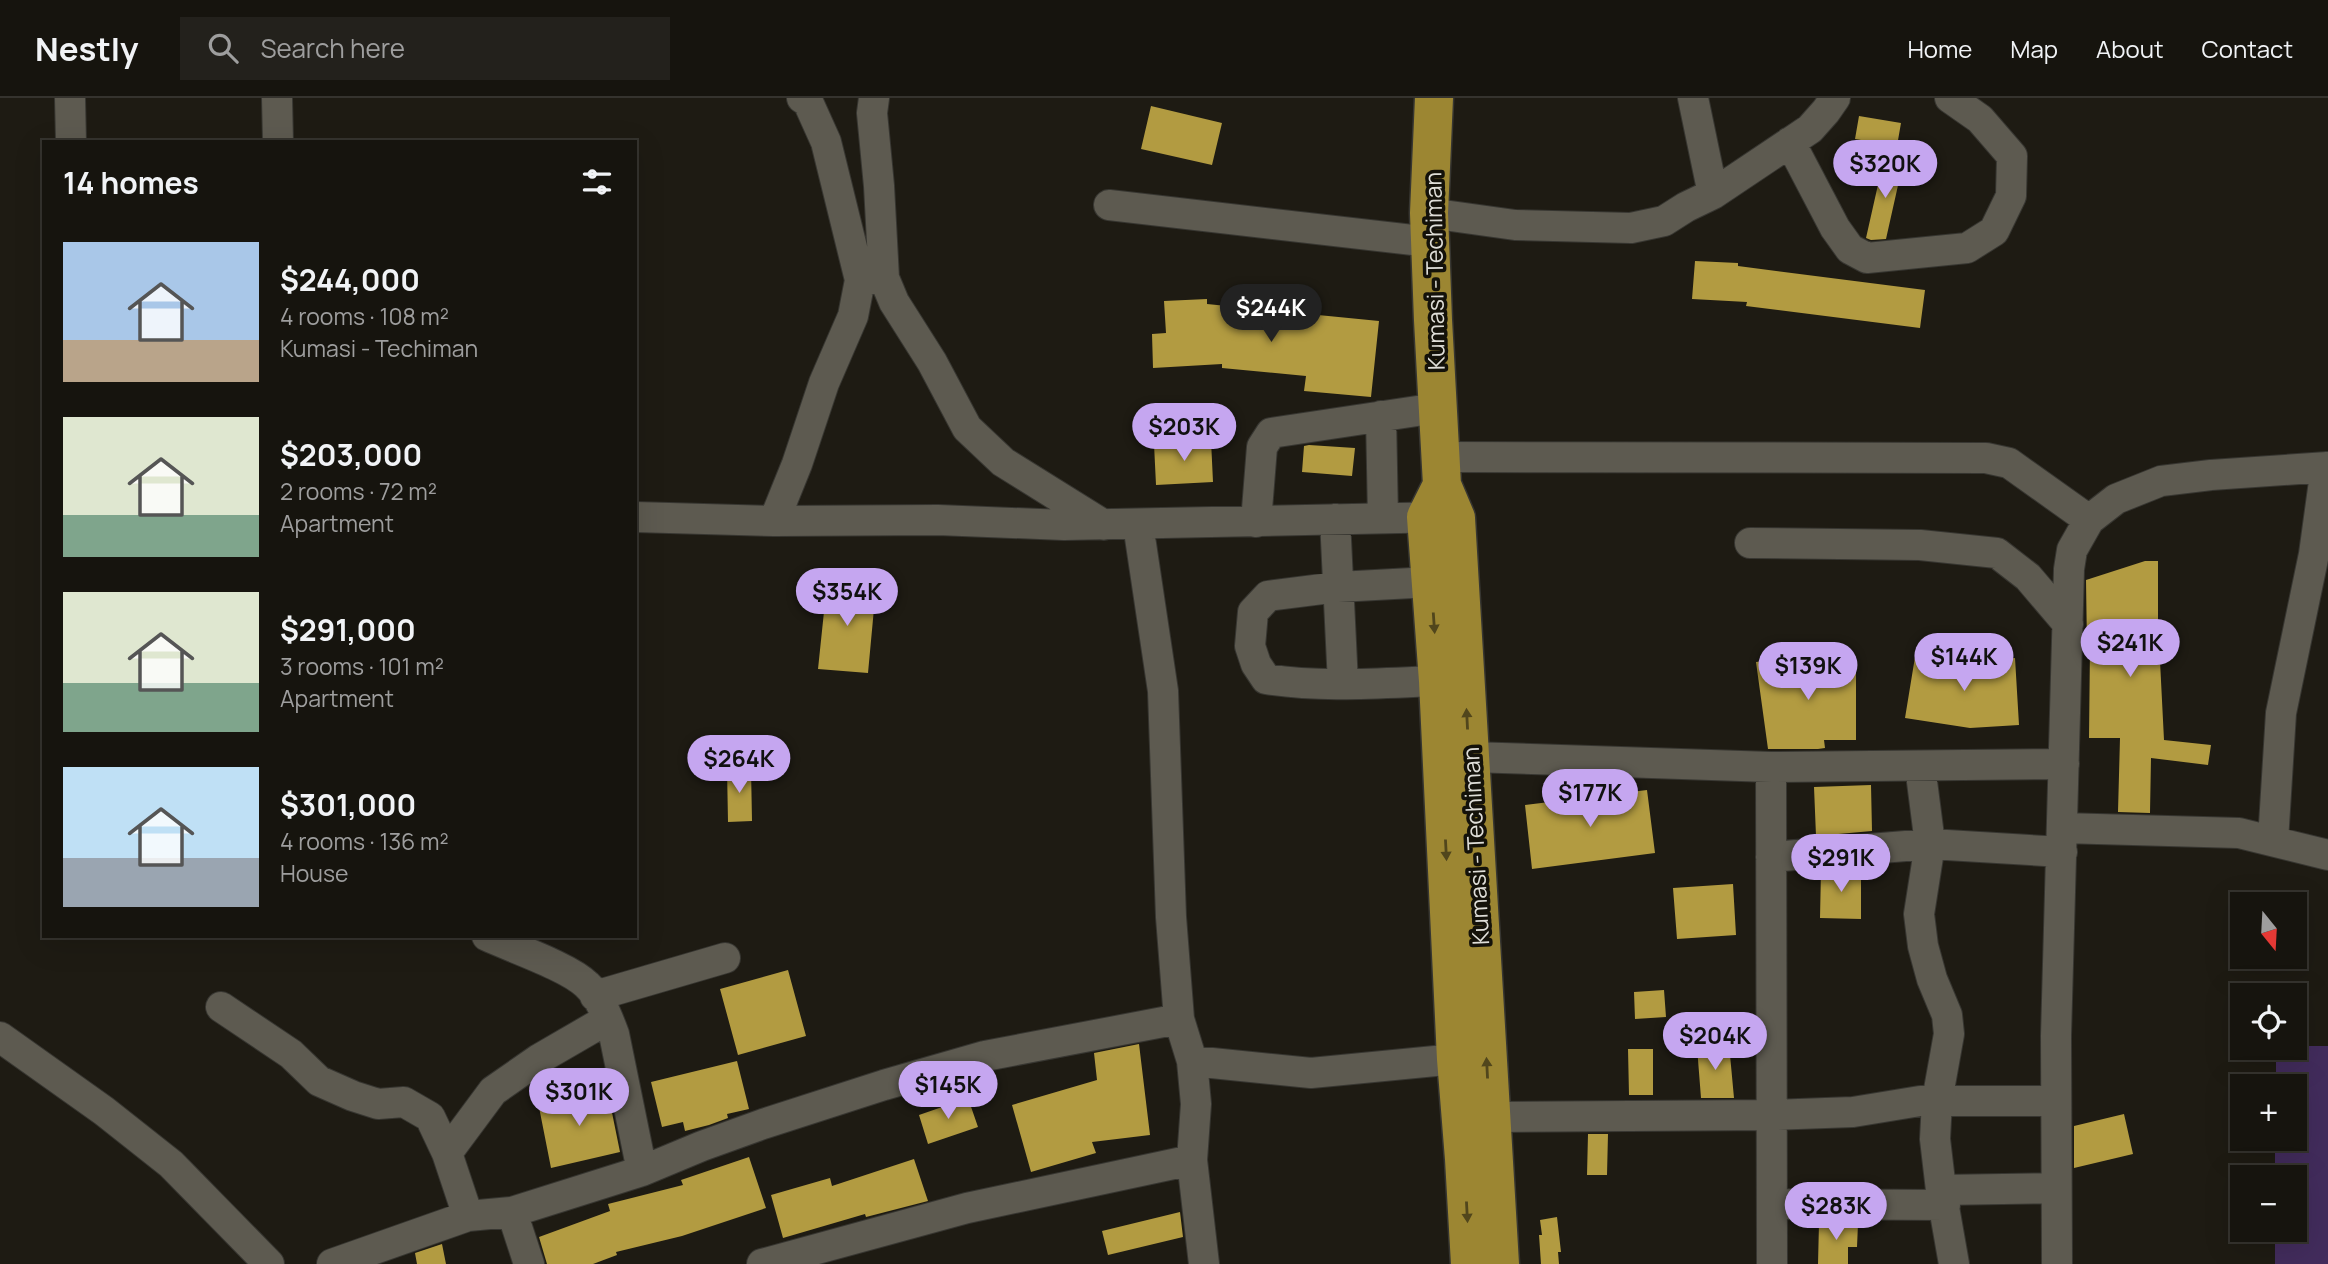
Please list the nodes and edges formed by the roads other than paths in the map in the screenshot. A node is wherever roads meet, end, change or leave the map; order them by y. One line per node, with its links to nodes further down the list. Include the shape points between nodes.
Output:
1 (70, 98): 9 (street)
2 (277, 98): 10 (street)
3 (802, 98): 15 (street, via 827,142)
4 (874, 98): 15 (street, via 879,186)
5 (1434, 98): 14 (highway, Kumasi - Techiman)
6 (1693, 98): 12 (street)
7 (1835, 98): 11 (street, via 1810,129)
8 (1950, 98): 11 (street, via 1980,120 2012,156 2011,196 1994,231 1967,248 1867,258 1850,249)
9 (71, 140)
10 (278, 140)
11 (1790, 142): 12 (street)
12 (1713, 194): 14 (street, via 1664,221 1631,228)
13 (1109, 205): 14 (street)
14 (1429, 228): 16 (highway, Kumasi - Techiman)
15 (872, 279): 24 (street, via 824,383); 27 (street, via 894,302 967,428 1003,461)
16 (1437, 408): 17 (street); 19 (highway, Kumasi - Techiman)
17 (1381, 416): 21 (street); 25 (street, via 1271,433 1262,447)
18 (2327, 467): 23 (street, via 2161,481 2116,499); 39 (street, via 2281,713)
19 (1441, 494): 21 (street); 23 (street, via 1986,458 2009,463); 29 (highway, Kumasi - Techiman); 34 (highway, Kumasi - Techiman, one-way to 19)
20 (637, 517): 24 (street)
21 (1383, 518): 22 (street)
22 (1335, 519): 25 (street); 30 (street)
23 (2089, 520): 31 (street, via 2072,550)
24 (774, 521): 27 (street)
25 (1256, 522): 26 (street)
26 (1138, 524): 27 (street); 47 (street, via 1163,691)
27 (1104, 525)
28 (1750, 543): 31 (street, via 1920,545 1997,553 2028,578)
29 (1431, 582): 30 (street); 32 (highway, Kumasi - Techiman, one-way to 32)
30 (1338, 587): 33 (street); 33 (street, via 1268,596 1253,612 1250,646 1266,679)
31 (2068, 624): 35 (street)
32 (1438, 681): 33 (street); 49 (highway, Kumasi - Techiman, one-way to 49)
33 (1343, 684)
34 (1470, 757): 37 (street); 54 (highway, Kumasi - Techiman, one-way to 34)
35 (2064, 764): 36 (street); 38 (street)
36 (1920, 766): 37 (street); 40 (street)
37 (1770, 768): 42 (street)
38 (2062, 840): 39 (street, via 2239,833); 40 (street); 52 (street)
39 (2273, 841): 41 (street)
40 (1930, 844): 42 (street); 51 (street, via 1919,914 1923,947 1947,1015 1949,1034)
41 (2328, 855)
42 (1771, 857): 53 (street)
43 (491, 938): 46 (street, via 576,976 589,986)
44 (725, 958): 46 (street)
45 (221, 1007): 55 (street, via 291,1054 319,1081 378,1104 404,1102 430,1117)
46 (602, 1007): 55 (street, via 493,1091); 57 (street, via 614,1034)
47 (1179, 1019): 50 (street); 57 (street, via 985,1056 763,1124)
48 (0, 1037): 63 (street, via 172,1164)
49 (1456, 1059): 50 (street, via 1311,1073); 68 (highway, Kumasi - Techiman, one-way to 68)
50 (1192, 1061): 56 (street, via 1196,1104)
51 (1937, 1101): 52 (street); 53 (street, via 1853,1112); 59 (street, via 1935,1139)
52 (2056, 1101): 58 (street)
53 (1772, 1115): 54 (street); 60 (street)
54 (1490, 1117): 69 (highway, Kumasi - Techiman)
55 (447, 1153): 62 (street)
56 (1192, 1160): 66 (street, via 967,1208); 67 (street)
57 (642, 1171): 61 (street)
58 (2056, 1188): 59 (street); 72 (street)
59 (1943, 1197): 60 (street); 71 (street)
60 (1772, 1204): 70 (street)
61 (512, 1212): 62 (street); 65 (street)
62 (468, 1216): 64 (street)
63 (269, 1264)
64 (332, 1264)
65 (529, 1264)
66 (762, 1264)
67 (1203, 1264)
68 (1469, 1264)
69 (1500, 1264)
70 (1772, 1264)
71 (1954, 1264)
72 (2057, 1264)

